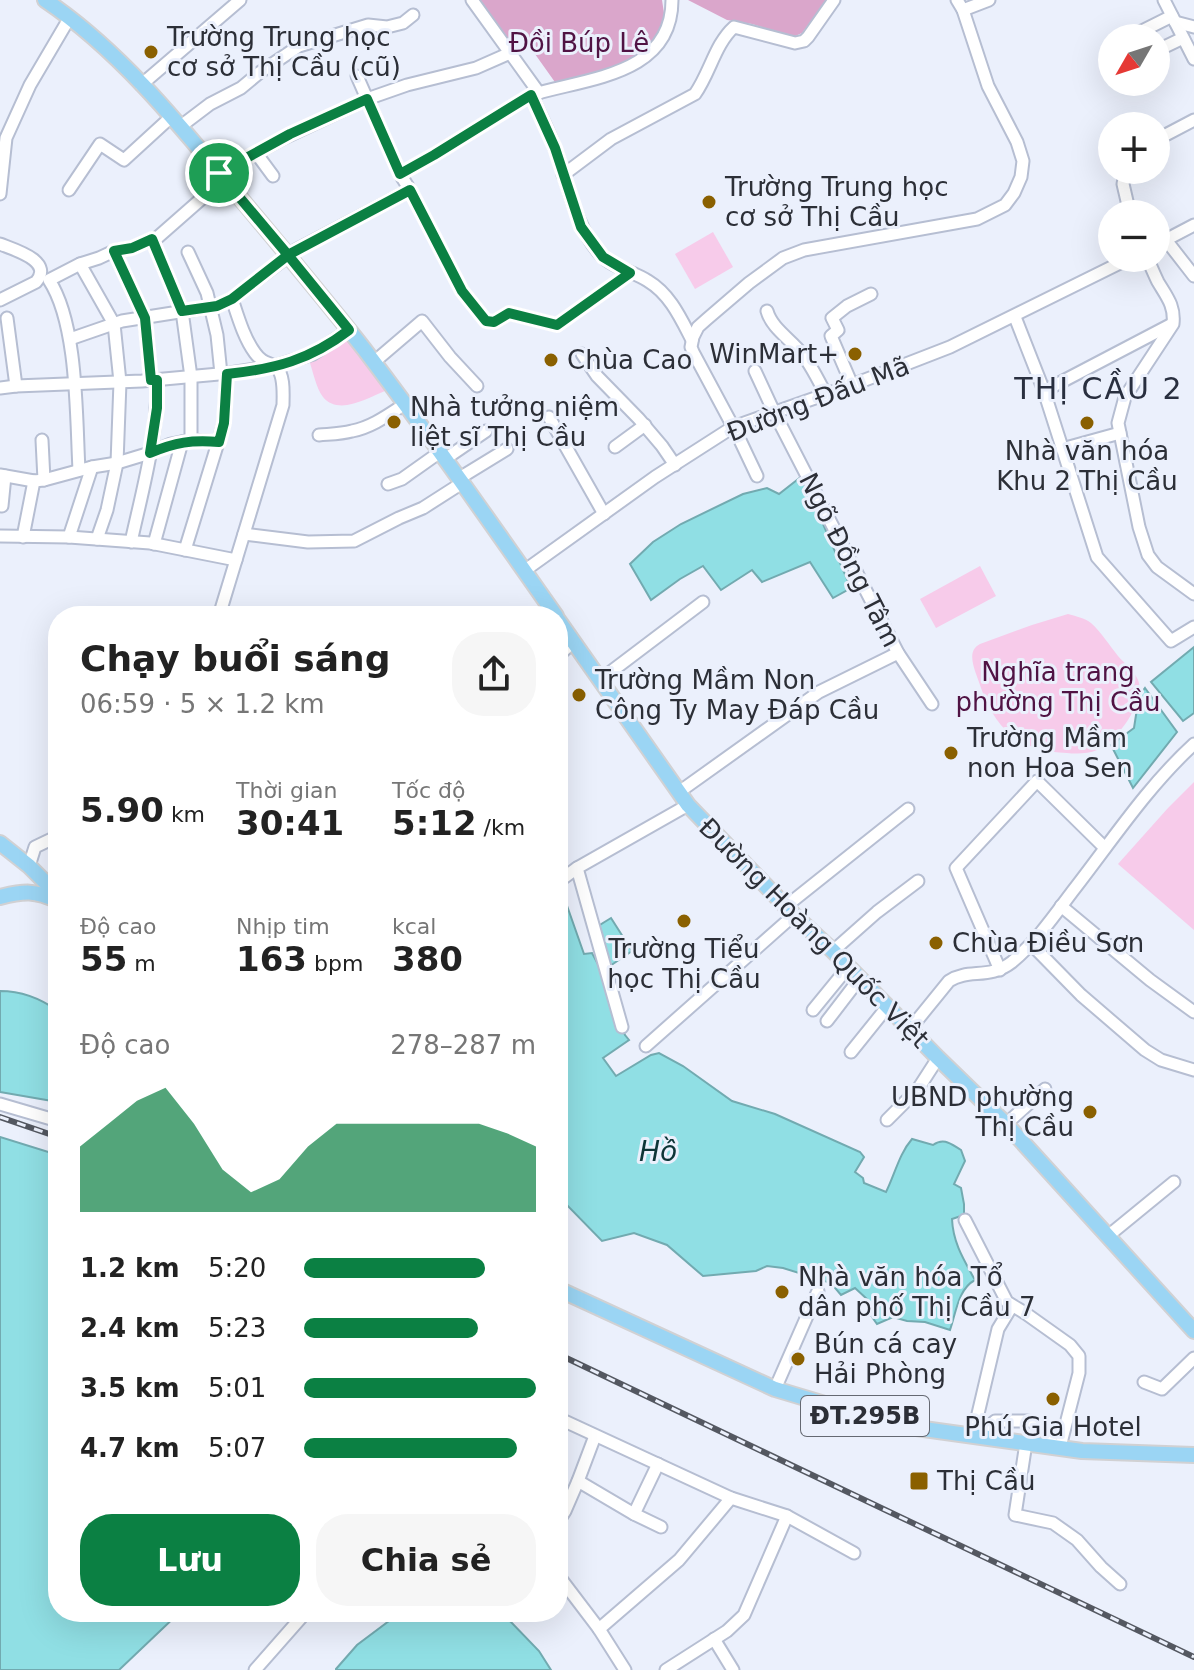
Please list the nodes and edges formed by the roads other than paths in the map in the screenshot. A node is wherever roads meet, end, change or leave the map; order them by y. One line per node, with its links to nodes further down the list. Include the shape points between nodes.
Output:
1 (46, 0): 10 (main road, Đường Hoàng Quốc Việt)
2 (240, 0): 19 (street)
3 (472, 0): 16 (street)
4 (672, 0): 20 (street, via 661,41 642,60)
5 (834, 0): 27 (street, via 804,41 734,27 695,94 611,139)
6 (989, 0): 8 (street)
7 (1164, 0): 11 (street)
8 (960, 5): 59 (street, via 988,86 1023,161 1010,200 977,219 783,258 698,327)
9 (413, 15): 23 (street, via 403,23 368,25 299,46 241,88)
10 (70, 17): 19 (main road, Đường Hoàng Quốc Việt); 32 (street, via 6,138)
11 (1173, 19): 12 (street); 13 (street); 14 (street)
12 (1161, 24)
13 (1194, 27)
14 (1183, 38): 15 (street); 17 (street)
15 (1170, 44)
16 (510, 53): 20 (street); 21 (street)
17 (1194, 59)
18 (357, 76): 21 (street)
19 (141, 85): 23 (main road, Đường Hoàng Quốc Việt)
20 (535, 94): 26 (street); 27 (street)
21 (367, 99): 25 (street); 26 (street)
22 (1194, 120): 24 (street)
23 (176, 122): 28 (main road, Đường Hoàng Quốc Việt); 30 (street, via 124,160 100,144)
24 (1170, 133)
25 (256, 153): 28 (street); 29 (street)
26 (400, 174): 31 (street)
27 (563, 175): 44 (street, via 591,242 603,257)
28 (222, 176): 34 (street); 40 (main road, Đường Hoàng Quốc Việt)
29 (273, 176)
30 (69, 190)
31 (410, 190): 40 (street); 44 (street, via 462,291 486,321 509,313 557,325)
32 (0, 194)
33 (1194, 225): 35 (street)
34 (158, 237)
35 (1170, 237)
36 (0, 244): 48 (street, via 29,255 42,272 36,282)
37 (114, 251): 41 (street); 50 (street, via 152,239); 54 (street)
38 (1170, 251): 45 (street)
39 (188, 252): 49 (street)
40 (288, 255): 47 (street); 57 (main road, Đường Hoàng Quốc Việt)
41 (80, 264): 55 (street); 58 (street, via 49,280)
42 (1103, 272): 52 (street, Đường Đấu Mã)
43 (1154, 272): 56 (street, via 1169,298)
44 (630, 273): 59 (street, via 663,293)
45 (1194, 276)
46 (871, 294): 69 (street, via 832,318 838,330 831,336)
47 (232, 299): 49 (street); 62 (street, via 255,353)
48 (0, 300)
49 (210, 307): 50 (street); 64 (street)
50 (182, 311): 54 (street); 65 (street)
51 (767, 311): 74 (street, via 769,321 811,366)
52 (1015, 317): 69 (street, Đường Đấu Mã); 73 (street)
53 (7, 318): 70 (street)
54 (145, 318): 55 (street); 66 (street)
55 (114, 324): 58 (street); 67 (street)
56 (1173, 324): 73 (street); 81 (street, via 1125,397)
57 (349, 330): 61 (main road, Đường Hoàng Quốc Việt); 62 (street, via 313,354)
58 (70, 339): 68 (street)
59 (692, 340): 79 (street, via 694,355)
60 (582, 354): 78 (street)
61 (374, 362): 71 (street, via 422,321); 75 (main road, Đường Hoàng Quốc Việt)
62 (275, 366): 64 (street); 101 (street, via 283,405)
63 (755, 371): 76 (street, Ngõ Đồng Tâm)
64 (224, 374): 65 (street); 85 (street)
65 (191, 377): 66 (street); 84 (street)
66 (154, 380): 67 (street); 89 (street, via 157,408)
67 (120, 382): 68 (street); 91 (street)
68 (73, 384): 70 (street); 93 (street)
69 (852, 385): 74 (street, Đường Đấu Mã)
70 (16, 386): 72 (street)
71 (477, 386)
72 (0, 388)
73 (1044, 391): 88 (street)
74 (826, 395): 76 (street, Đường Đấu Mã)
75 (405, 404): 82 (street, via 365,427); 90 (main road, Đường Hoàng Quốc Việt)
76 (774, 412): 79 (street, Đường Đấu Mã); 119 (street, Ngõ Đồng Tâm)
77 (549, 417): 100 (street)
78 (645, 425): 86 (street); 92 (street)
79 (733, 427): 92 (street, Đường Đấu Mã); 95 (street)
80 (486, 431): 90 (street)
81 (1120, 433): 88 (street); 111 (street, via 1148,555)
82 (319, 435)
83 (42, 440): 96 (street)
84 (186, 441): 85 (street); 89 (street); 107 (street)
85 (219, 442): 108 (street)
86 (615, 447)
87 (507, 449): 97 (street)
88 (1062, 449): 115 (street, via 1097,557 1171,641)
89 (150, 453): 91 (street); 106 (street)
90 (442, 456): 97 (main road, Đường Hoàng Quốc Việt); 98 (street)
91 (117, 463): 93 (street); 105 (street)
92 (675, 465): 100 (street, Đường Đấu Mã)
93 (86, 469): 96 (street); 104 (street)
94 (2, 475): 96 (street); 99 (street)
95 (757, 476)
96 (39, 481): 103 (street)
97 (460, 481): 101 (street, via 423,508 354,541); 110 (main road, Đường Hoàng Quốc Việt)
98 (388, 484)
99 (2, 506)
100 (604, 514): 110 (street, Đường Đấu Mã)
101 (244, 534): 109 (street)
102 (0, 536): 103 (street)
103 (23, 537): 104 (street)
104 (69, 537): 105 (street)
105 (97, 539): 106 (street)
106 (131, 542): 107 (street)
107 (154, 544): 108 (street)
108 (185, 550): 109 (street)
109 (236, 560): 113 (street)
110 (524, 571): 114 (main road, Đường Hoàng Quốc Việt)
111 (1194, 594)
112 (703, 602): 120 (street)
113 (222, 606)
114 (549, 606)
115 (1194, 627)
116 (568, 634): 117 (main road, Đường Hoàng Quốc Việt)
117 (573, 642): 118 (street); 120 (main road, Đường Hoàng Quốc Việt)
118 (568, 647)
119 (898, 653): 121 (street, Ngõ Đồng Tâm); 123 (street, via 819,692)
120 (600, 680): 123 (main road, Đường Hoàng Quốc Việt)
121 (932, 704)
122 (1194, 744): 128 (street)
123 (679, 792): 124 (main road, Đường Hoàng Quốc Việt)
124 (688, 805): 130 (street); 137 (main road, Đường Hoàng Quốc Việt)
125 (908, 809): 137 (street)
126 (48, 841): 129 (street, via 35,847)
127 (0, 843): 129 (main road)
128 (1105, 848): 136 (street); 141 (street, via 1037,781 956,868)
129 (29, 866): 133 (main road); 134 (main road)
130 (577, 868): 131 (street); 147 (street)
131 (568, 875)
132 (918, 881): 139 (street)
133 (48, 887)
134 (7, 895): 135 (main road)
135 (48, 895)
136 (1061, 906): 138 (street); 145 (street)
137 (789, 911): 139 (main road, Đường Hoàng Quốc Việt); 149 (street)
138 (1031, 944): 141 (street); 152 (street, via 1145,1050)
139 (833, 951): 140 (main road, Đường Hoàng Quốc Việt)
140 (849, 966): 142 (main road, Đường Hoàng Quốc Việt); 144 (street)
141 (1000, 970): 148 (street, via 949,981)
142 (860, 978): 143 (main road, Đường Hoàng Quốc Việt); 146 (street)
143 (888, 1006): 148 (main road, Đường Hoàng Quốc Việt); 150 (street)
144 (813, 1010)
145 (1194, 1012)
146 (827, 1021)
147 (622, 1027)
148 (910, 1029): 151 (main road, Đường Hoàng Quốc Việt)
149 (646, 1046)
150 (851, 1052)
151 (938, 1058): 156 (street, via 918,1089); 157 (main road, Đường Hoàng Quốc Việt)
152 (1194, 1070)
153 (1045, 1089): 157 (street)
154 (0, 1104): 155 (street)
155 (48, 1118)
156 (887, 1120)
157 (1006, 1124): 160 (main road, Đường Hoàng Quốc Việt)
158 (1174, 1182): 160 (street)
159 (965, 1220): 163 (street)
160 (1108, 1236): 164 (main road, Đường Hoàng Quốc Việt)
161 (818, 1291): 167 (street)
162 (568, 1294): 167 (main road, ĐT.295B)
163 (1012, 1306): 170 (street, via 998,1329); 172 (street, via 1079,1356)
164 (1192, 1325)
165 (1194, 1358): 166 (street, via 1162,1389)
166 (1144, 1382)
167 (775, 1389): 170 (main road, ĐT.295B, via 895,1425)
168 (568, 1423): 169 (street)
169 (595, 1436): 174 (street); 175 (street)
170 (975, 1436): 171 (main road, ĐT.295B); 172 (street, via 995,1421 1023,1420 1042,1426)
171 (1026, 1443): 172 (main road, ĐT.295B); 182 (street, via 1015,1515 1053,1523)
172 (1057, 1447): 173 (main road, ĐT.295B)
173 (1194, 1455)
174 (658, 1464): 176 (street); 178 (street)
175 (578, 1481): 177 (street); 178 (street)
176 (731, 1498): 179 (street); 185 (street, via 679,1560)
177 (568, 1504)
178 (634, 1514): 180 (street)
179 (787, 1516): 181 (street); 186 (street, via 744,1615)
180 (661, 1527)
181 (854, 1553)
182 (1120, 1584)
183 (568, 1588): 185 (street)
184 (297, 1622): 187 (street)
185 (599, 1629): 188 (street)
186 (714, 1639): 189 (street); 190 (street)
187 (255, 1670)
188 (625, 1670)
189 (666, 1670)
190 (733, 1670)

